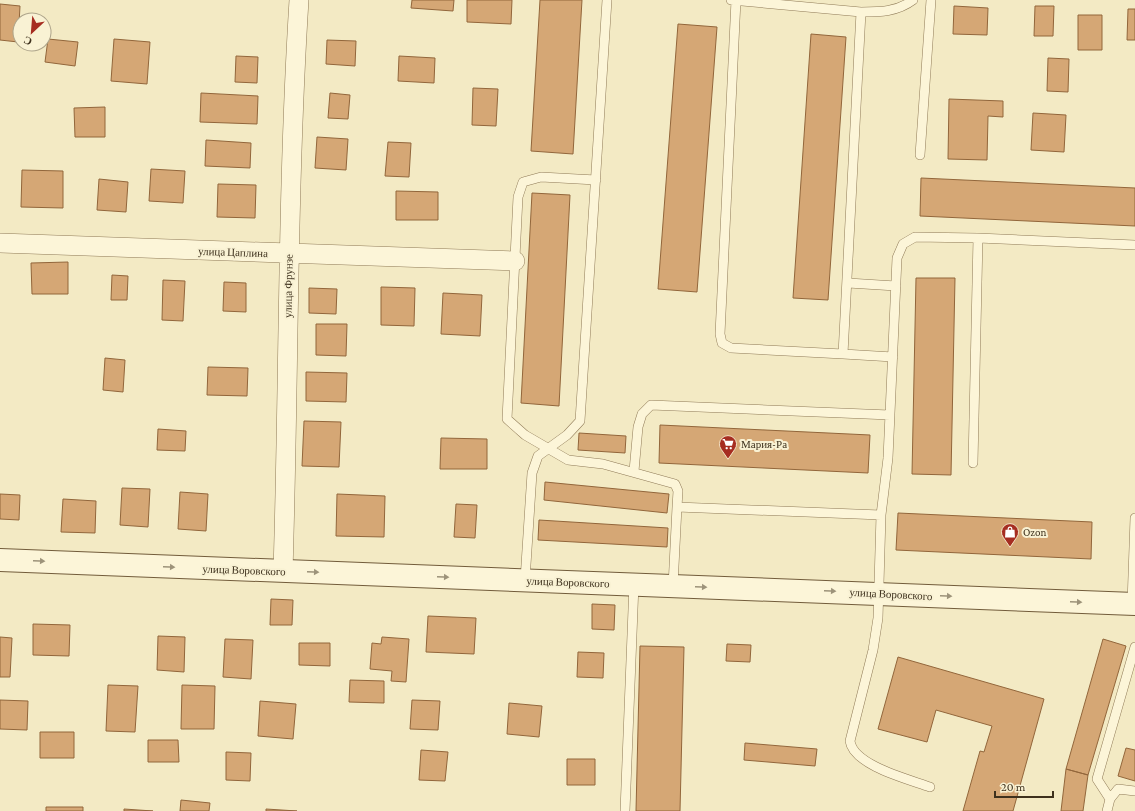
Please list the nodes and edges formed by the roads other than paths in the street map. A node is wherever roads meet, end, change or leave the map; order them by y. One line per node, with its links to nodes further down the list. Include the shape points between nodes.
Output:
1 (299, 0): 13 (street, улица Фрунзе)
2 (607, 0): 9 (lane)
3 (730, 0): 4 (lane)
4 (736, 0): 7 (lane); 17 (lane, via 720,334 722,343 731,348)
5 (913, 0): 7 (lane, via 891,11)
6 (931, 0): 8 (lane)
7 (861, 12): 15 (lane)
8 (920, 155)
9 (596, 180): 14 (lane, via 541,177 523,182 518,197); 20 (lane, via 580,421 567,435)
10 (978, 238): 12 (lane); 16 (lane, via 915,237 903,244 898,258); 21 (lane)
11 (0, 243): 13 (street, улица Цаплина)
12 (1135, 245)
13 (288, 254): 14 (street, улица Цаплина); 27 (street, улица Фрунзе)
14 (515, 261): 20 (lane, via 507,418 525,435)
15 (848, 283): 16 (lane); 17 (lane)
16 (896, 286): 18 (lane)
17 (843, 354): 18 (lane)
18 (893, 357): 19 (lane)
19 (890, 415): 22 (lane, via 651,405 642,414 638,427); 24 (lane)
20 (548, 447): 22 (lane, via 568,460 603,464); 28 (lane, via 538,456 532,473)
21 (974, 464)
22 (634, 472): 23 (lane, via 674,484 678,491)
23 (677, 506): 24 (lane); 30 (lane)
24 (881, 515): 31 (lane)
25 (1135, 518): 32 (lane)
26 (0, 560): 27 (main road, улица Воровского, one-way to 27)
27 (283, 571): 28 (main road, улица Воровского, one-way to 28)
28 (525, 580): 29 (main road, улица Воровского)
29 (634, 584): 30 (main road, улица Воровского); 37 (lane)
30 (673, 586): 31 (main road, улица Воровского, one-way to 31)
31 (879, 594): 32 (main road, улица Воровского, one-way to 32); 34 (lane, via 873,650 850,741 851,748 866,762)
32 (1134, 604)
33 (1135, 647): 36 (lane, via 1097,779)
34 (930, 787)
35 (1135, 790): 36 (lane, via 1118,789)
36 (1110, 799): 38 (lane)
37 (625, 811)
38 (1107, 811)

